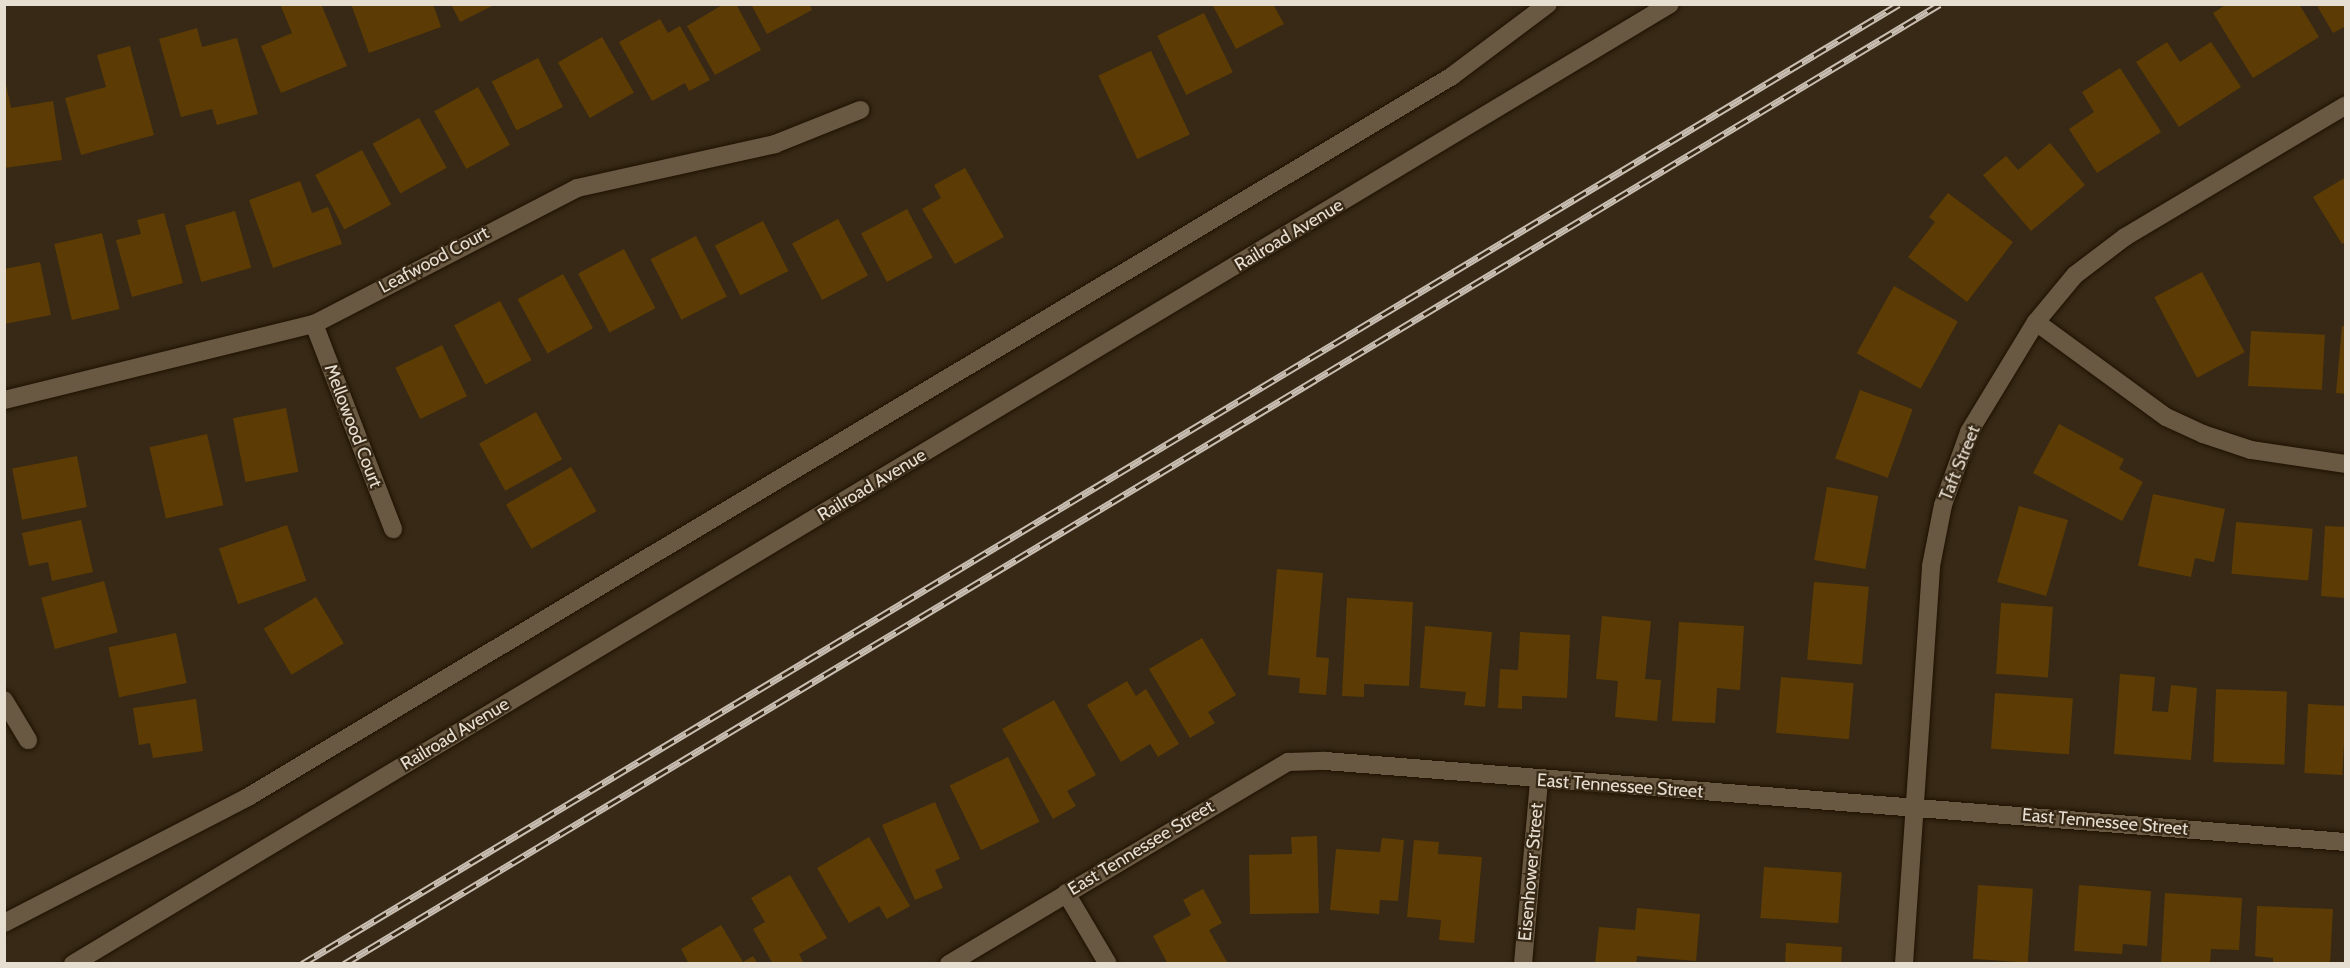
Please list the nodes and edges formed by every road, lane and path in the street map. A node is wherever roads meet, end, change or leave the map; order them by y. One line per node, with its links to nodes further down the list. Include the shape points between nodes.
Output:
1 (1548, 4): 16 (street, via 1452,76 258,791)
2 (1670, 4): 17 (street, Railroad Avenue)
3 (2346, 105): 5 (street, Taft Street, via 2125,237 2075,275)
4 (860, 110): 6 (street, Leafwood Court, via 775,144 577,188)
5 (2036, 322): 8 (street, via 2166,417 2203,434 2251,450); 13 (street, Taft Street, via 1969,432 1943,505 1931,566)
6 (314, 324): 7 (street, Leafwood Court); 9 (street, Mellowood Court)
7 (4, 400)
8 (2346, 464)
9 (393, 529)
10 (4, 700): 11 (street)
11 (28, 741)
12 (1539, 781): 13 (street, East Tennessee Street); 15 (street, East Tennessee Street, via 1325,761 1288,762); 20 (street, Eisenhower Street)
13 (1912, 807): 14 (street, East Tennessee Street); 21 (street, Taft Street)
14 (2346, 842)
15 (1066, 893): 18 (street, East Tennessee Street); 19 (street)
16 (4, 923)
17 (73, 963)
18 (949, 963)
19 (1108, 963)
20 (1523, 963)
21 (1904, 963)

